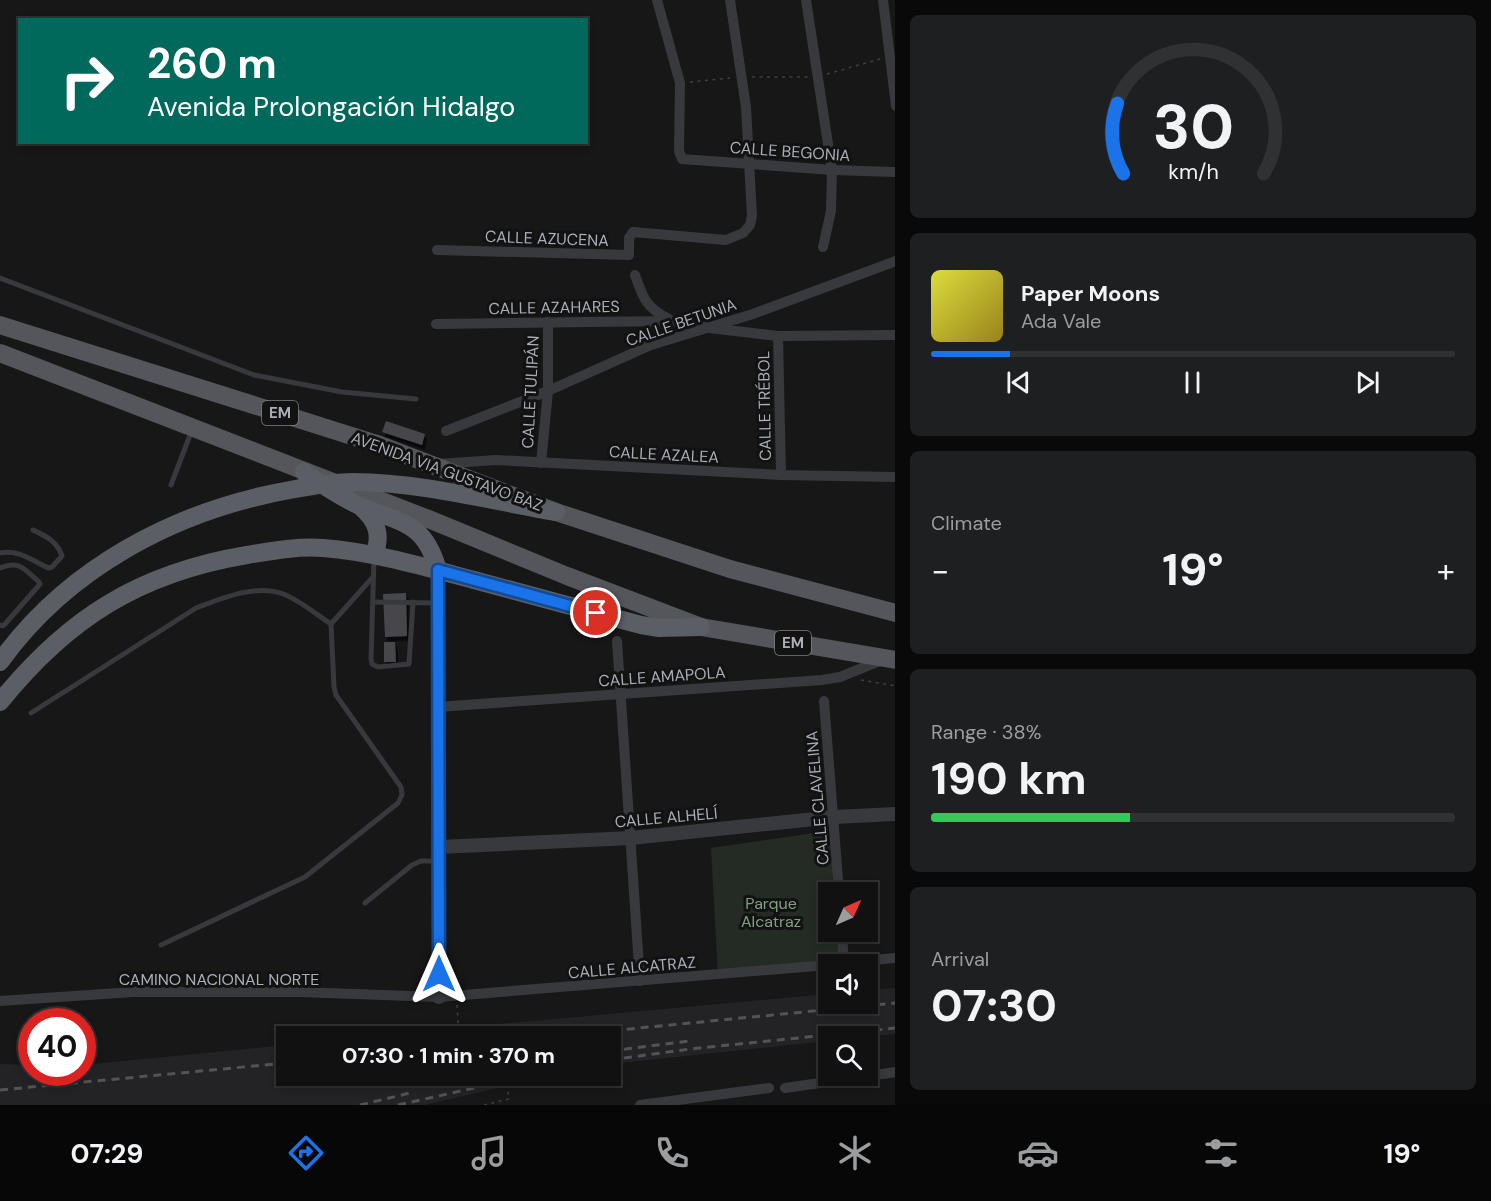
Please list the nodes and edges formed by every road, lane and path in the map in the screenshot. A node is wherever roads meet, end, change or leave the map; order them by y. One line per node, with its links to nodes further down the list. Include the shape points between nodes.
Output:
1 (657, 0): 8 (street, CALLE BEGONIA, via 680,82 682,159)
2 (730, 0): 8 (street, via 745,97)
3 (806, 0): 6 (street)
4 (882, 0): 5 (street)
5 (889, 57): 6 (path); 7 (street)
6 (818, 77): 9 (street)
7 (895, 99)
8 (748, 164): 9 (street, CALLE BEGONIA); 12 (street, CALLE AZUCENA, via 750,225 743,233 726,240 633,232 629,255)
9 (832, 170): 10 (street, CALLE BEGONIA); 11 (street, via 831,211)
10 (895, 172)
11 (824, 247)
12 (437, 250)
13 (895, 261): 20 (street, CALLE BETUNIA)
14 (635, 275): 16 (street, CALLE AZAHARES, via 646,303)
15 (0, 278): 25 (lane, via 254,375 342,392)
16 (672, 321): 17 (street, CALLE AZAHARES); 20 (street, CALLE AZAHARES)
17 (548, 322): 18 (street, CALLE AZAHARES); 24 (street, CALLE TULIPÁN)
18 (436, 324)
19 (0, 325): 29 (main road, AVENIDA VIA GUSTAVO BAZ / EM, via 377,444)
20 (709, 328): 22 (street, CALLE AZAHARES); 24 (street, CALLE BETUNIA, via 651,345)
21 (895, 334): 22 (street, CALLE AZAHARES)
22 (778, 336): 31 (street, CALLE TRÉBOL)
23 (0, 353): 26 (main road, EM)
24 (548, 391): 27 (street, CALLE BETUNIA); 28 (street, CALLE TULIPÁN)
25 (416, 399)
26 (193, 428): 30 (main road, EM); 33 (lane)
27 (446, 431)
28 (541, 463): 29 (street, CALLE AZALEA, via 496,460); 31 (street, CALLE AZALEA)
29 (432, 465): 35 (main road, AVENIDA VIA GUSTAVO BAZ / EM)
30 (304, 472): 34 (highway); 48 (main road, EM)
31 (781, 476): 32 (street, CALLE AZALEA)
32 (895, 477)
33 (171, 485)
34 (360, 506): 38 (highway, via 377,528); 40 (highway, via 413,528 428,543)
35 (556, 512): 45 (main road, AVENIDA VIA GUSTAVO BAZ / EM, via 730,569); 50 (highway, via 424,488 353,482 260,495 190,516 85,574 43,611)
36 (33, 530): 37 (lane, via 59,548 62,556 52,567 17,553)
37 (0, 553)
38 (374, 555): 40 (highway); 41 (lane); 56 (highway, via 322,548 276,550 222,559 160,577 106,604 64,634)
39 (0, 568): 47 (lane, via 18,565 40,584)
40 (438, 570): 44 (street); 48 (highway, via 641,625)
41 (373, 577): 42 (lane); 46 (lane)
42 (372, 602): 43 (lane); 43 (lane, via 371,658 378,667 409,664)
43 (412, 602): 44 (lane)
44 (438, 603): 57 (street)
45 (895, 613)
46 (331, 624): 58 (lane, via 286,594 247,592 226,597 196,608); 65 (lane, via 336,696 401,787 398,803 304,877)
47 (0, 625)
48 (701, 627): 51 (main road, EM)
49 (617, 641): 54 (street)
50 (1, 659)
51 (892, 660): 52 (street, CALLE AMAPOLA)
52 (840, 677): 53 (path); 54 (street, CALLE AMAPOLA)
53 (895, 686)
54 (621, 693): 57 (street, CALLE AMAPOLA); 61 (street)
55 (824, 701): 60 (street, CALLE CLAVELINA)
56 (0, 702)
57 (437, 706): 62 (street)
58 (31, 713)
59 (895, 814): 60 (street, CALLE ALHELÍ)
60 (834, 817): 61 (street, CALLE ALHELÍ); 63 (street, CALLE CLAVELINA)
61 (631, 838): 62 (street, CALLE ALHELÍ); 69 (street)
62 (439, 854): 64 (lane, via 412,865); 71 (street)
63 (838, 882)
64 (365, 903)
65 (160, 945)
66 (895, 958): 67 (street, CALLE ALCATRAZ)
67 (878, 960)
68 (818, 965): 69 (street, CALLE ALCATRAZ)
69 (640, 981): 70 (street, CALLE ALCATRAZ)
70 (456, 995): 71 (street, CALLE ALCATRAZ); 73 (path)
71 (439, 997): 72 (street, CAMINO NACIONAL NORTE, via 144,992)
72 (0, 1001)
73 (458, 1026)
74 (895, 1072): 77 (street)
75 (507, 1086): 78 (path, via 509,1099)
76 (769, 1088): 79 (street)
77 (785, 1088)
78 (484, 1105)
79 (640, 1105)

